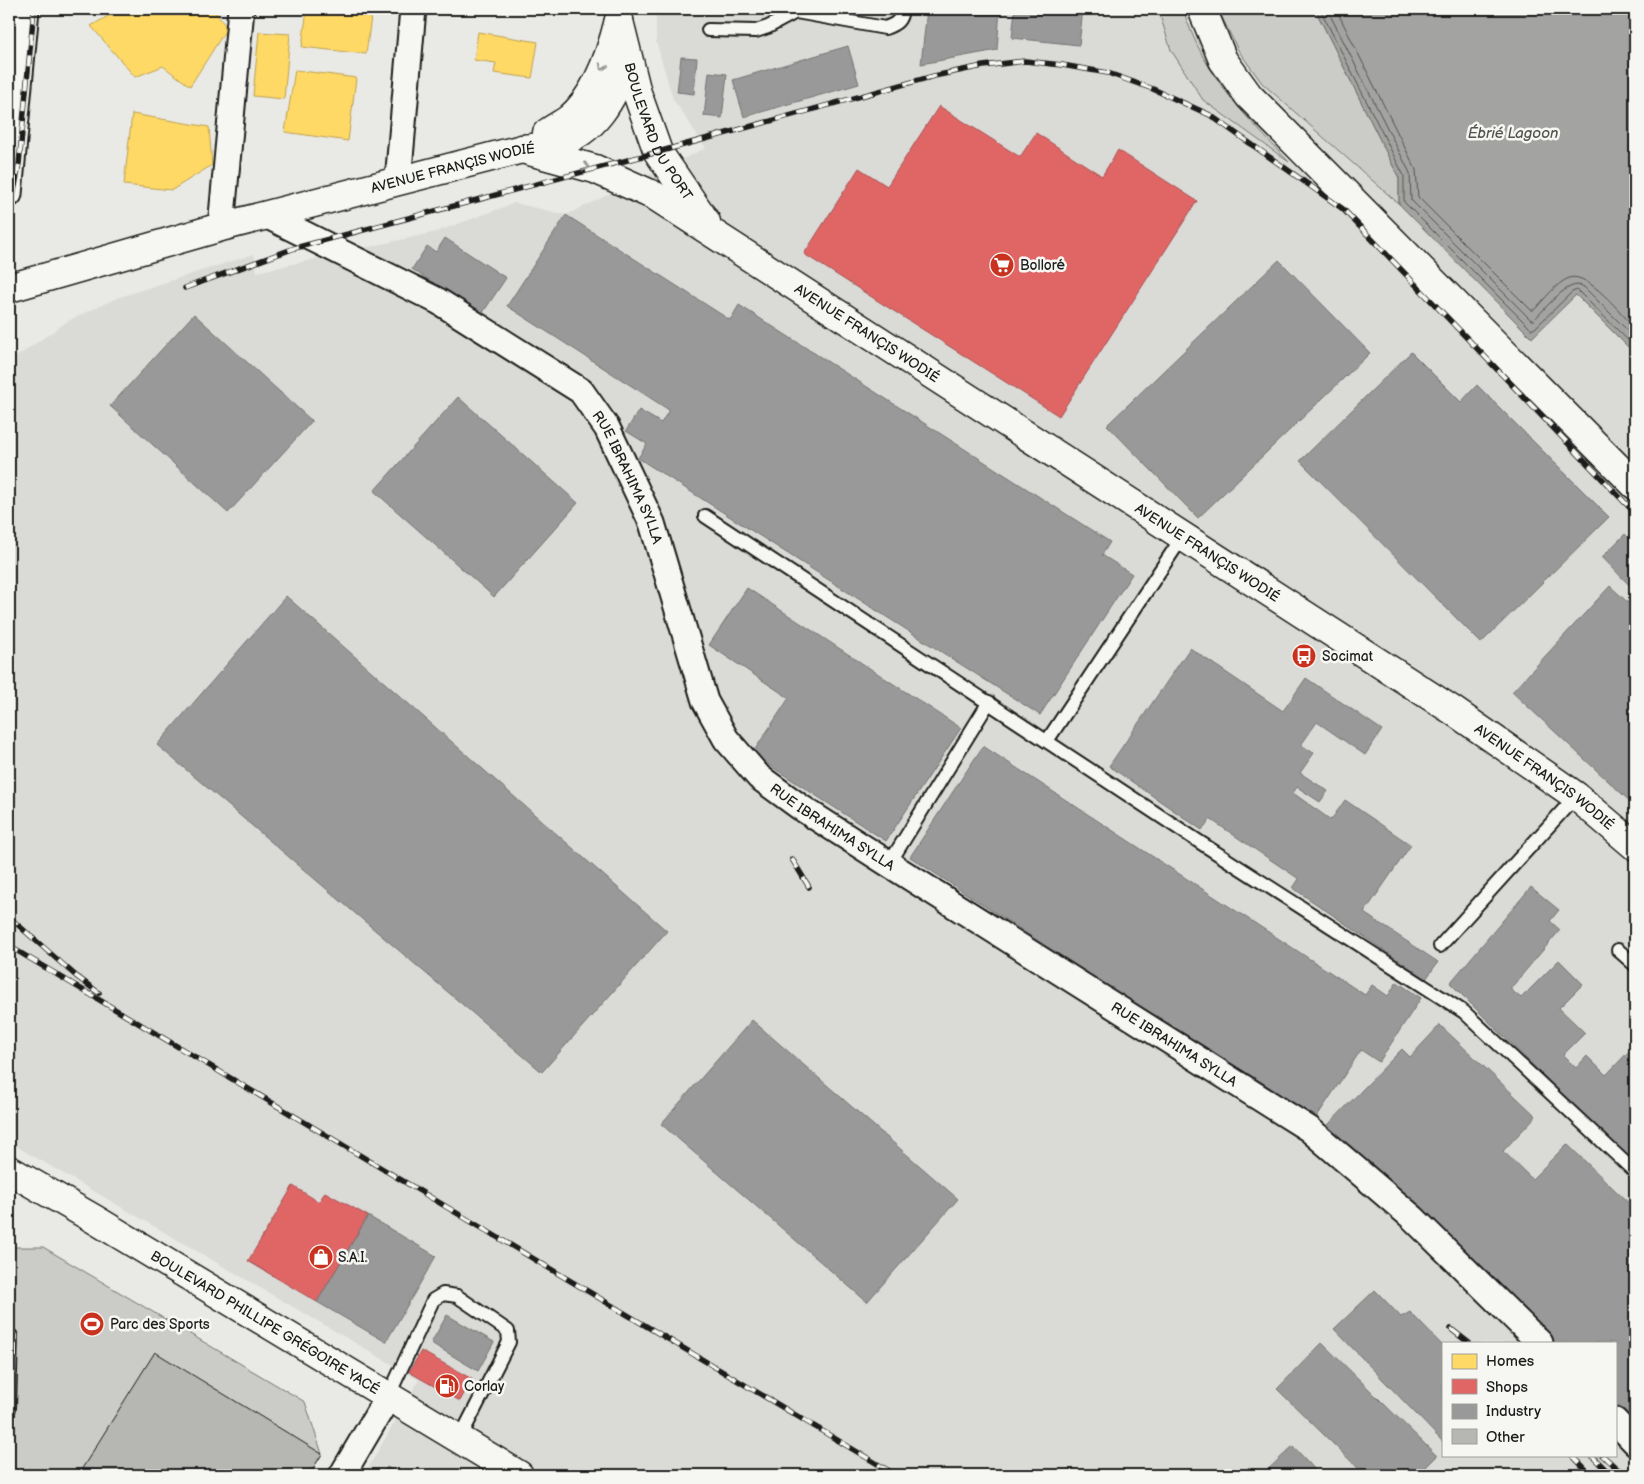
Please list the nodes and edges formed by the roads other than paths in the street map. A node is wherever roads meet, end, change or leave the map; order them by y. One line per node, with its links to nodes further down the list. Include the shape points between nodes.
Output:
1 (26, 9): 12 (street)
2 (241, 9): 14 (street)
3 (414, 9): 11 (street)
4 (902, 9): 6 (lane, via 902,16 896,24 885,28)
5 (1202, 9): 17 (main road, via 1222,60 1249,96)
6 (796, 10): 8 (lane, via 756,31)
7 (619, 15): 9 (main road, BOULEVARD DU PORT); 10 (main road, BOULEVARD DU PORT, one-way to 10, via 599,77 588,98 570,118)
8 (708, 30)
9 (628, 60): 10 (main road, via 611,101 592,124 556,144); 15 (main road, BOULEVARD DU PORT, via 658,152)
10 (522, 149): 11 (main road, AVENUE FRANÇIS WODIÉ); 15 (main road, AVENUE FRANÇIS WODIÉ, one-way to 15, via 595,169 628,183)
11 (398, 181): 13 (main road, AVENUE FRANÇIS WODIÉ)
12 (9, 194)
13 (266, 215): 14 (main road, AVENUE FRANÇIS WODIÉ); 24 (street, RUE IBRAHIMA SYLLA, via 438,301 581,391 606,428 652,523 705,701 726,738 759,777)
14 (221, 227): 16 (main road, AVENUE FRANÇIS WODIÉ)
15 (714, 233): 19 (main road, AVENUE FRANÇIS WODIÉ)
16 (9, 288)
17 (1635, 485)
18 (705, 516): 20 (lane)
19 (1183, 536): 21 (lane); 22 (main road, AVENUE FRANÇIS WODIÉ, via 1452,710)
20 (989, 702): 21 (lane); 24 (lane)
21 (1047, 741): 29 (lane, via 1464,1012)
22 (1576, 796): 23 (main road, AVENUE FRANÇIS WODIÉ); 25 (lane)
23 (1635, 846)
24 (889, 864): 31 (street, RUE IBRAHIMA SYLLA, via 1319,1136 1414,1218)
25 (1440, 946)
26 (1618, 950): 27 (lane)
27 (1635, 965)
28 (9, 1170): 32 (main road, BOULEVARD PHILLIPE GRÉGOIRE YACÉ)
29 (1635, 1172)
30 (10, 1336): 33 (lane)
31 (1539, 1342)
32 (388, 1397): 35 (main road, BOULEVARD PHILLIPE GRÉGOIRE YACÉ); 35 (lane, via 433,1300 443,1294 456,1296 508,1331 509,1342); 37 (street)
33 (9, 1408)
34 (1616, 1422): 36 (street)
35 (459, 1440): 38 (main road, BOULEVARD PHILLIPE GRÉGOIRE YACÉ)
36 (1635, 1442)
37 (342, 1475)
38 (519, 1475)

